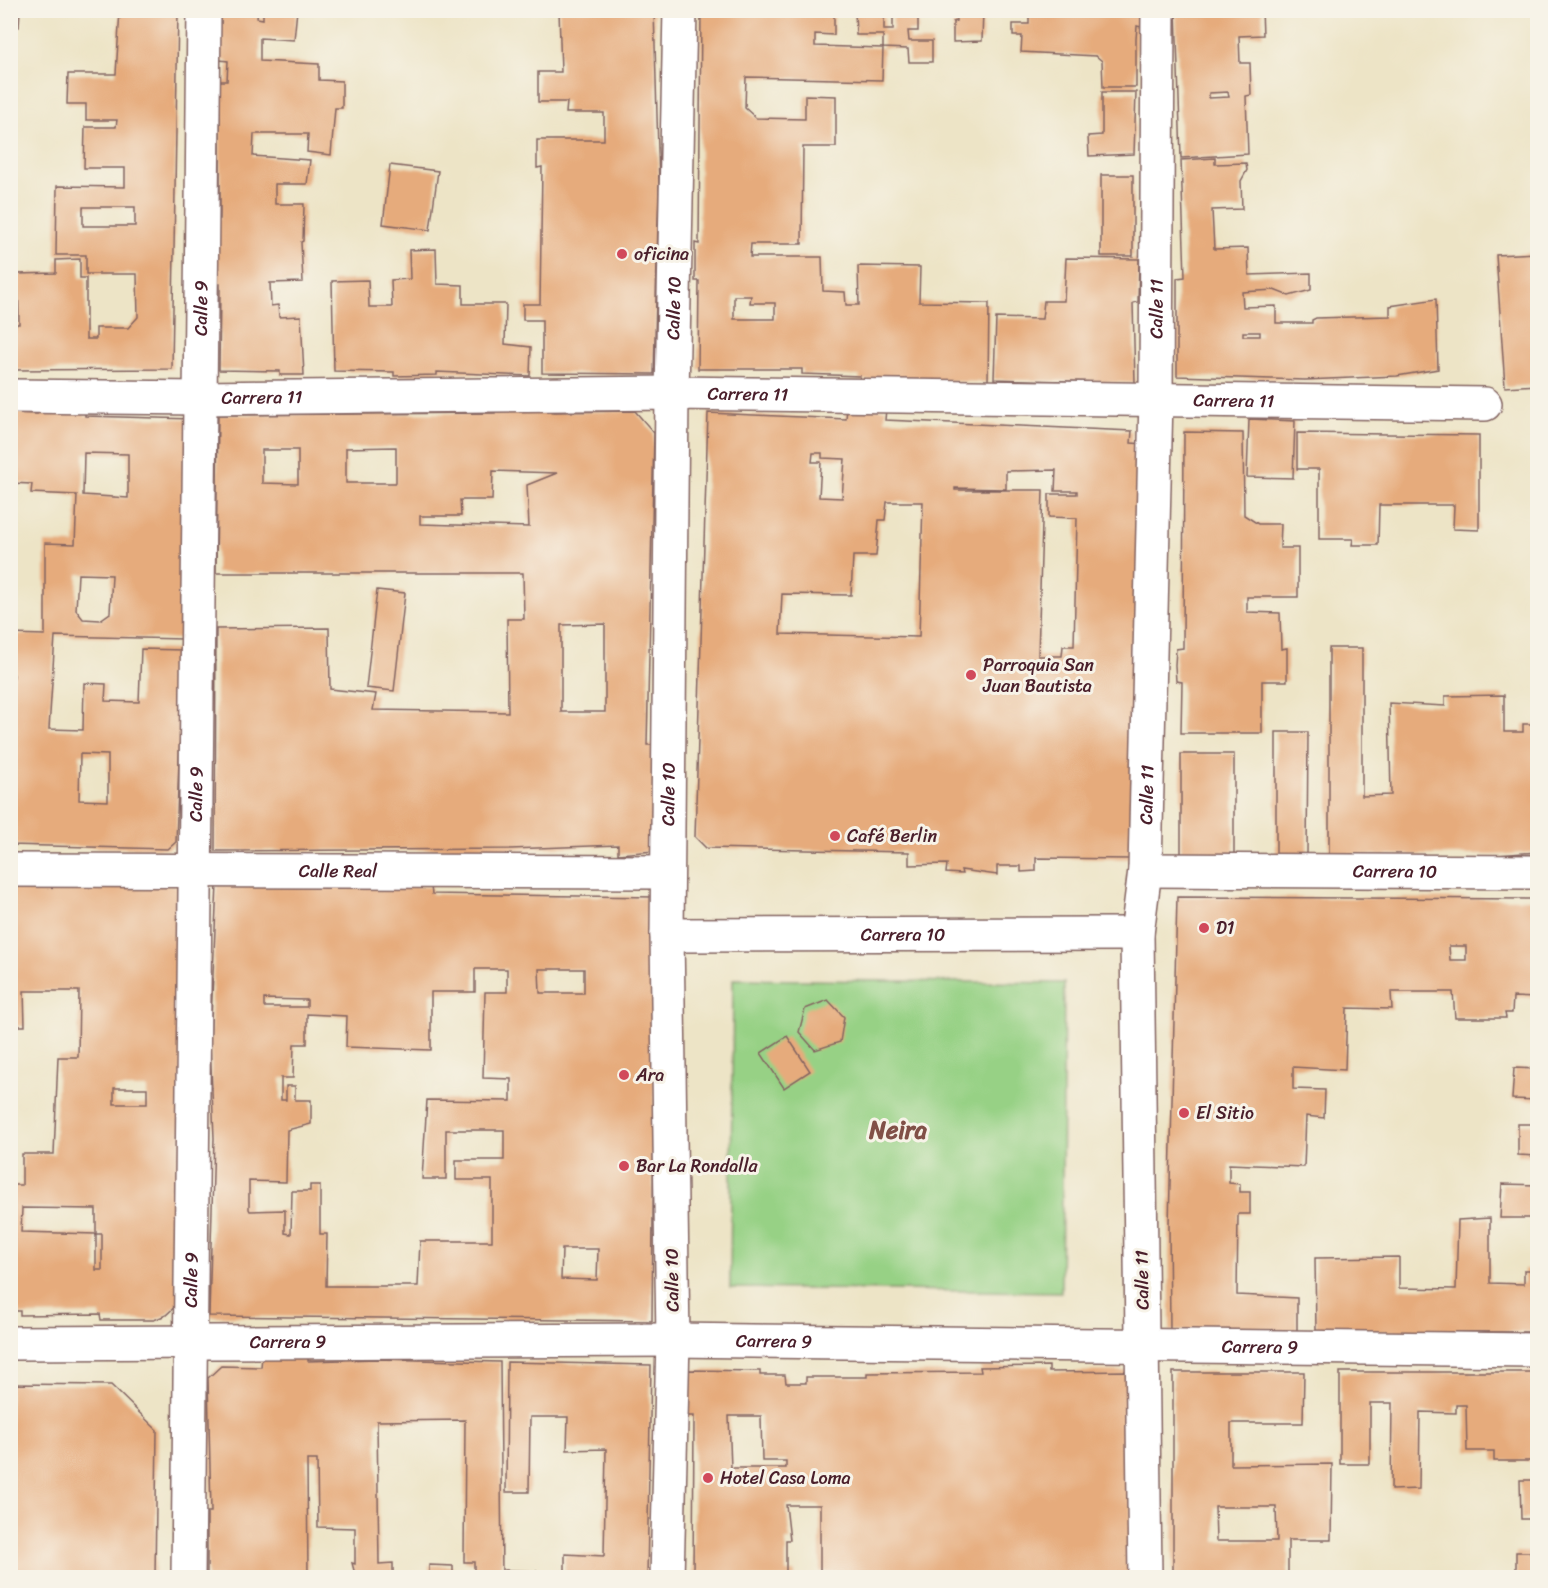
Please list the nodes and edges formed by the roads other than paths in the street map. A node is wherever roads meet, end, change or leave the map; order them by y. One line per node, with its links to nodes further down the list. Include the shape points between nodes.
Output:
1 (204, 10): 6 (street, Calle 9)
2 (680, 10): 4 (street, Calle 10)
3 (1158, 10): 7 (street, Calle 11)
4 (672, 393): 6 (street, Carrera 11); 7 (street, Carrera 11); 12 (street, Calle 10)
5 (10, 396): 6 (street, Carrera 11)
6 (201, 398): 11 (street, Calle 9)
7 (1156, 398): 8 (street, Carrera 11); 10 (street, Calle 11)
8 (1485, 404)
9 (10, 870): 11 (street, Calle Real)
10 (1145, 870): 13 (street, Carrera 10); 15 (street, Calle 11)
11 (196, 872): 12 (street, Calle Real); 17 (street, Calle 9)
12 (667, 872): 14 (street, Calle 10)
13 (1538, 872)
14 (666, 934): 15 (street, Carrera 10); 16 (street, Calle 10)
15 (1137, 934): 19 (street, Calle 11)
16 (673, 1340): 17 (street, Carrera 9); 19 (street, Carrera 9); 22 (street, Calle 10)
17 (192, 1342): 18 (street, Carrera 9); 21 (street, Calle 9)
18 (10, 1344)
19 (1143, 1344): 20 (street, Carrera 9); 23 (street, Calle 11)
20 (1538, 1350)
21 (188, 1578)
22 (667, 1578)
23 (1145, 1578)

